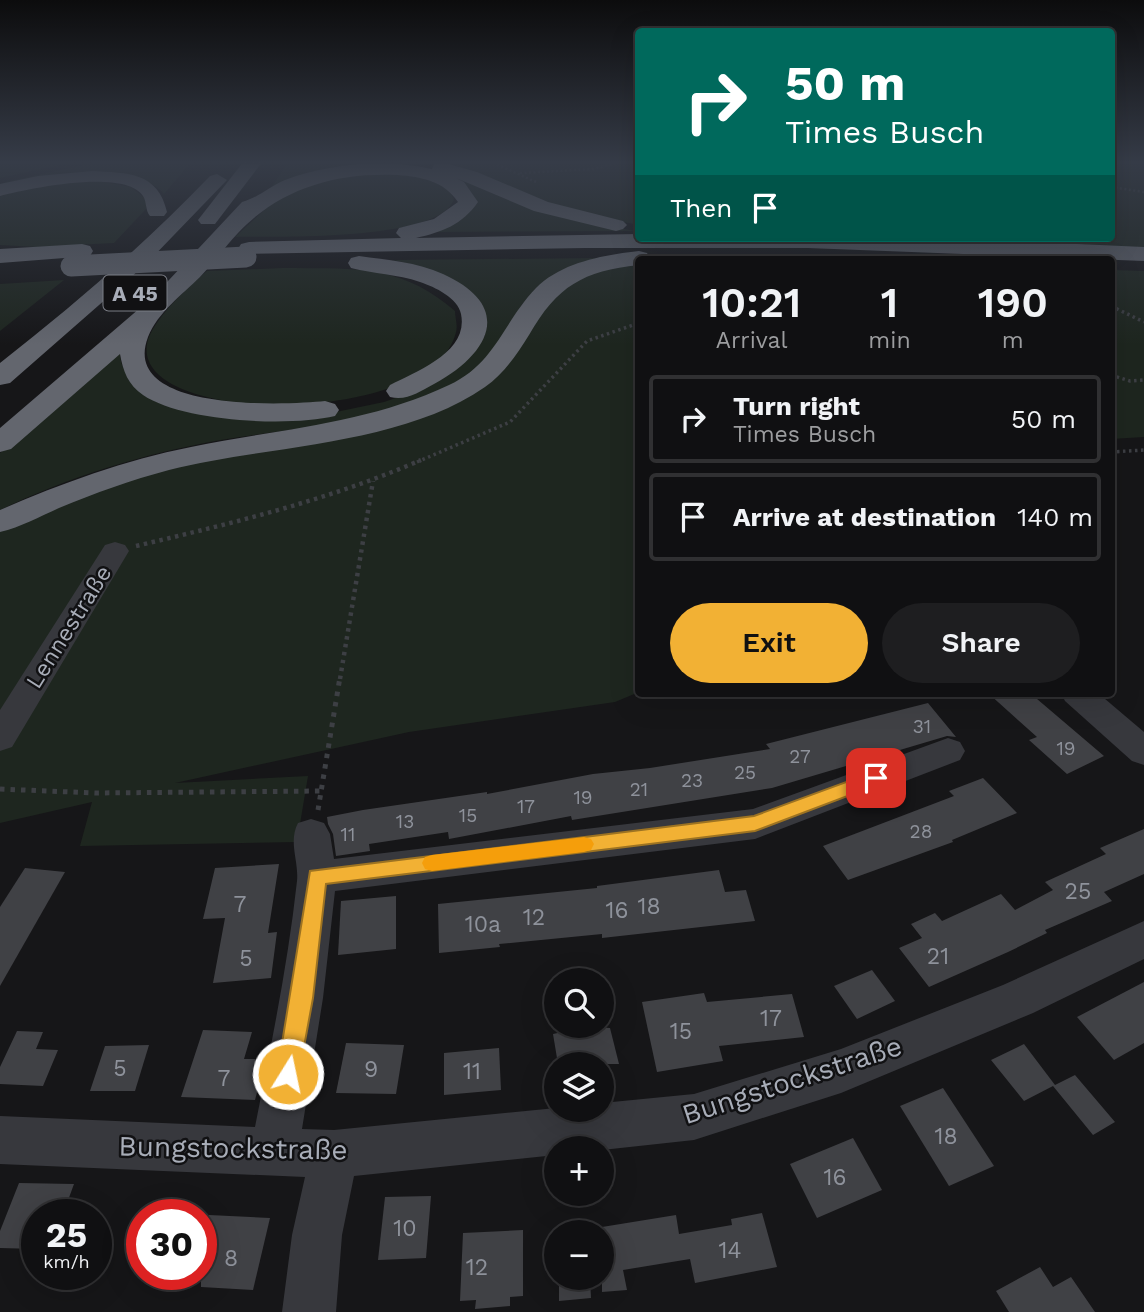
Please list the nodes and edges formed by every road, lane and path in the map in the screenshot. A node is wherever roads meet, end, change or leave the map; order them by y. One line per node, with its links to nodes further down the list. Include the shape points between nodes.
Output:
1 (142, 222): 28 (highway)
2 (179, 222): 36 (highway, A 45, via 110,287)
3 (207, 222): 31 (highway, A 45)
4 (236, 222): 8 (highway)
5 (238, 222): 8 (highway)
6 (442, 222): 11 (highway, via 410,233)
7 (599, 222): 9 (highway)
8 (233, 226): 31 (highway)
9 (635, 228)
10 (635, 235): 11 (highway)
11 (314, 241): 16 (highway)
12 (635, 241): 16 (highway, via 483,242)
13 (725, 242): 21 (highway)
14 (976, 242): 24 (highway, via 1058,246)
15 (0, 253): 28 (highway, via 42,253)
16 (248, 253): 20 (highway, via 636,248); 25 (highway); 28 (highway)
17 (750, 255): 18 (highway); 19 (highway); 25 (highway)
18 (712, 256)
19 (804, 256)
20 (985, 256)
21 (1068, 256)
22 (635, 258): 42 (highway, via 582,270 550,288 536,302 500,361 463,389 432,403 369,425 228,448 142,468)
23 (1115, 258): 24 (highway)
24 (1141, 259): 27 (highway)
25 (288, 261): 31 (highway, via 390,266 434,277 455,287 476,313 473,341 444,369 383,398 313,412 237,412 175,399 141,378 131,351)
26 (0, 262): 28 (highway)
27 (1115, 262)
28 (73, 268): 29 (highway); 30 (highway)
29 (0, 271)
30 (0, 277)
31 (137, 308): 38 (highway)
32 (1115, 308): 33 (path)
33 (1144, 322)
34 (635, 324): 41 (path, via 587,341 510,422)
35 (1115, 376): 37 (path)
36 (0, 377)
37 (1144, 380)
38 (0, 443)
39 (1144, 450): 40 (path)
40 (1115, 452)
41 (373, 481): 43 (path, via 256,517); 49 (path)
42 (0, 522)
43 (115, 551): 45 (street, Lennestraße)
44 (1082, 697): 47 (street)
45 (0, 738)
46 (948, 751): 51 (street, via 755,824)
47 (1144, 752)
48 (0, 789): 49 (path)
49 (323, 791): 50 (path)
50 (311, 834): 51 (street)
51 (317, 877): 54 (street, via 302,998)
52 (1144, 939): 55 (street, Bungstockstraße, via 1017,999 841,1071 694,1117)
53 (0, 1140): 54 (street, Bungstockstraße)
54 (274, 1152): 55 (street, Bungstockstraße)
55 (334, 1154): 56 (street, via 317,1235)
56 (309, 1312)

